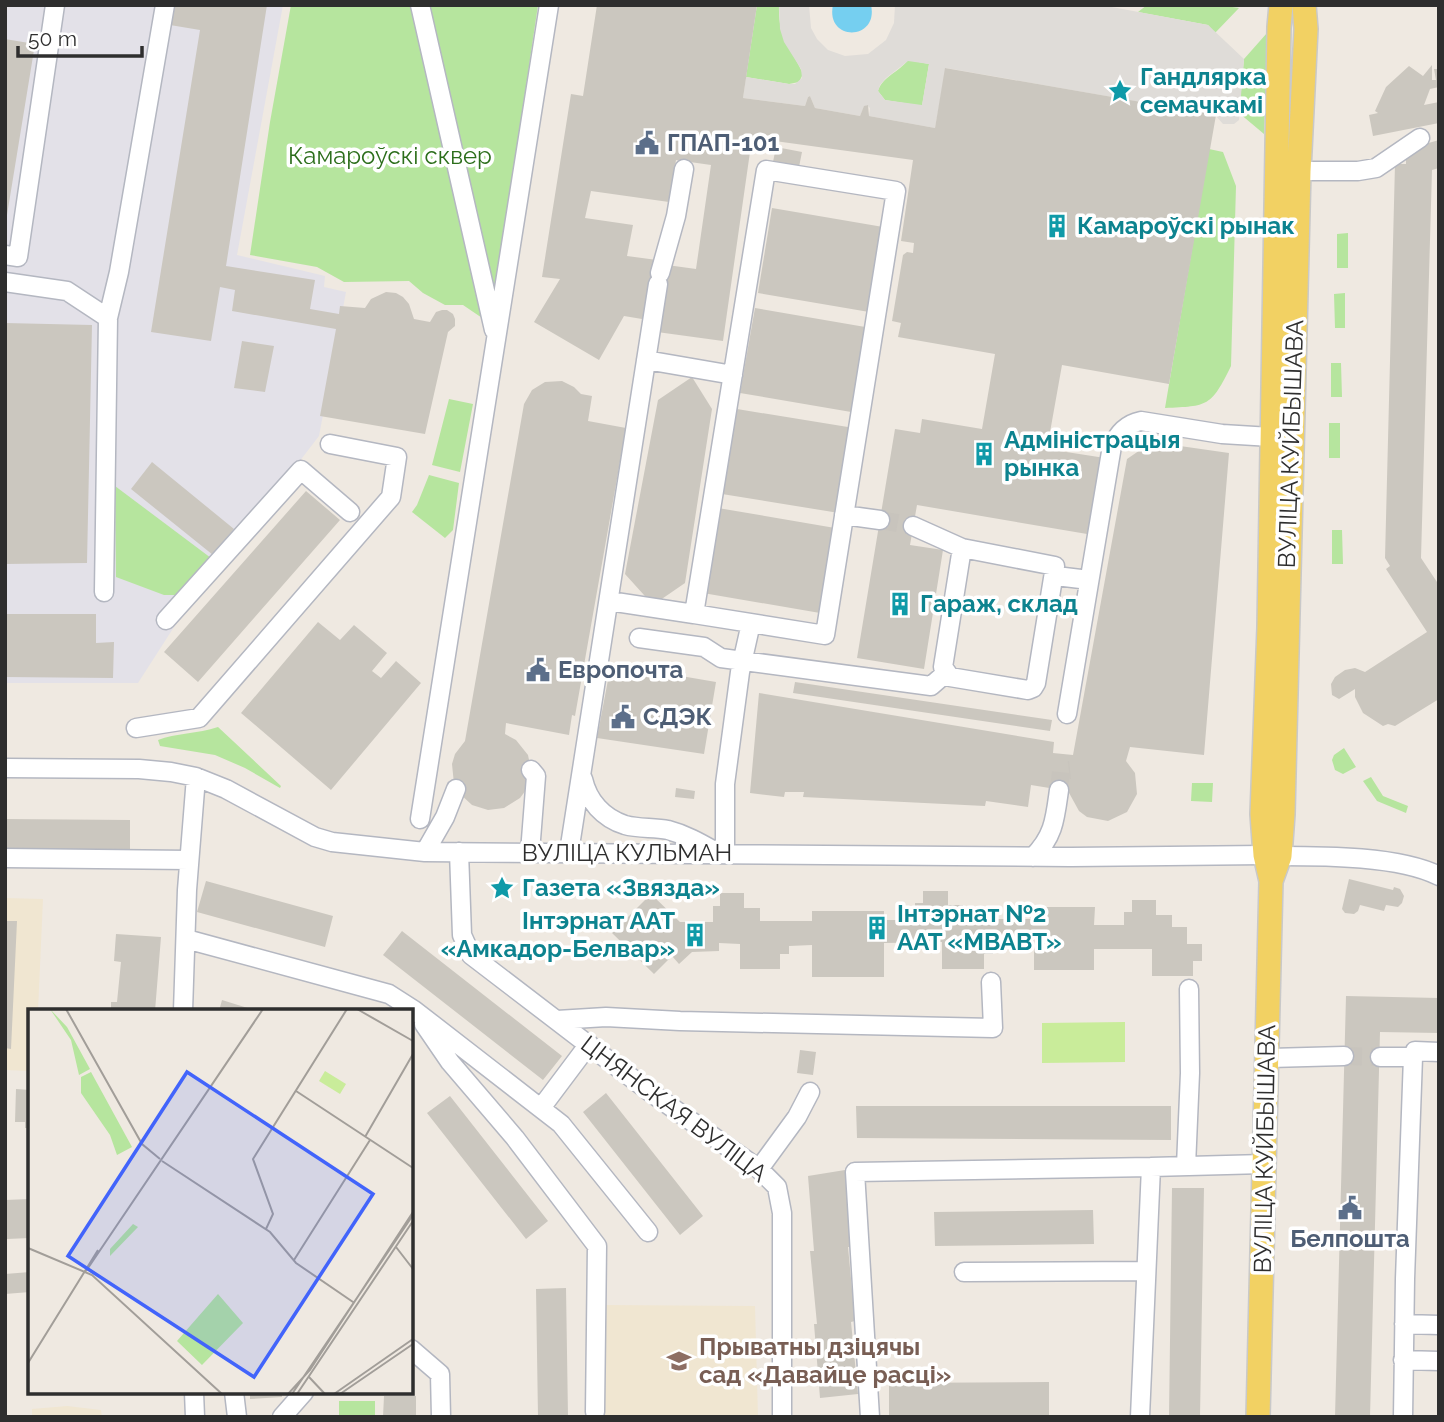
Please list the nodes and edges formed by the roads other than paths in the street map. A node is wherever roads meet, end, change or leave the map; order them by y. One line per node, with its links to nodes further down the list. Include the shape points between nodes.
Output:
1 (55, 5): 10 (street, via 18,257)
2 (165, 5): 12 (street)
3 (420, 5): 13 (street)
4 (549, 5): 13 (street)
5 (1281, 5): 16 (main road, ВУЛІЦА КУЙБЫШАВА)
6 (1304, 5): 9 (main road, ВУЛІЦА КУЙБЫШАВА)
7 (1420, 138): 9 (street, via 1376,168)
8 (684, 169): 14 (street)
9 (1299, 171): 46 (main road, ВУЛІЦА КУЙБЫШАВА, via 1283,814)
10 (5, 255)
11 (5, 282): 12 (street, via 68,291)
12 (108, 318): 25 (street)
13 (496, 339): 40 (street)
14 (646, 360): 15 (street); 26 (street)
15 (733, 375): 19 (street, via 766,170 896,191); 27 (street)
16 (1271, 437): 24 (street, via 1141,421 1124,428 1112,446); 46 (main road, ВУЛІЦА КУЙБЫШАВА, via 1262,814)
17 (331, 444): 34 (street, via 397,457 391,497 199,718)
18 (350, 512): 28 (street, via 301,470)
19 (845, 515): 20 (street); 29 (street, via 825,635)
20 (880, 520)
21 (913, 526): 22 (street)
22 (962, 548): 23 (street, via 1052,563); 32 (street, via 943,667)
23 (1055, 576): 24 (street); 32 (street, via 1033,688)
24 (1089, 580): 33 (street)
25 (104, 592)
26 (608, 601): 27 (street); 37 (street)
27 (694, 614): 29 (street)
28 (166, 620)
29 (751, 623): 31 (street)
30 (639, 638): 31 (street, via 704,647 720,658)
31 (743, 661): 32 (street, via 931,686); 45 (street, via 725,784)
32 (946, 673)
33 (1067, 714)
34 (136, 728)
35 (5, 768): 38 (street, ВУЛІЦА КУЛЬМАН, via 139,769)
36 (531, 770): 43 (street, via 536,776)
37 (581, 774): 44 (street); 45 (street, via 595,807 610,818 692,838)
38 (196, 777): 41 (street, ВУЛІЦА КУЛЬМАН, via 315,837); 50 (street)
39 (456, 789): 41 (street)
40 (420, 819)
41 (425, 852): 42 (street, ВУЛІЦА КУЛЬМАН)
42 (459, 852): 43 (street, ВУЛІЦА КУЛЬМАН); 58 (street, ЦНЯНСКАЯ ВУЛІЦА, via 462,935 471,955)
43 (530, 852): 44 (street, ВУЛІЦА КУЛЬМАН)
44 (569, 852): 45 (street, ВУЛІЦА КУЛЬМАН)
45 (721, 853): 47 (street, ВУЛІЦА КУЛЬМАН)
46 (1272, 856): 48 (street, ВУЛІЦА КУЛЬМАН); 51 (street, ВУЛІЦА КУЛЬМАН, via 1368,860); 64 (main road, ВУЛІЦА КУЙБЫШАВА)
47 (1033, 857): 48 (street, ВУЛІЦА КУЛЬМАН); 48 (street, via 1054,826 1060,790 1057,842)
48 (1071, 857)
49 (5, 858): 50 (street)
50 (189, 860): 52 (street)
51 (1437, 871)
52 (186, 939): 55 (street); 56 (street, via 389,994)
53 (991, 982): 58 (street, via 993,1028 606,1017)
54 (1189, 989): 68 (street)
55 (183, 1009)
56 (412, 1009)
57 (414, 1010): 66 (street); 82 (street, via 597,1246)
58 (557, 1020): 59 (street, ЦНЯНСКАЯ ВУЛІЦА)
59 (589, 1044): 66 (street); 70 (street, ЦНЯНСКАЯ ВУЛІЦА)
60 (1439, 1052): 63 (street, via 1415,1051)
61 (1344, 1056): 64 (street)
62 (1380, 1057): 63 (street)
63 (1413, 1057): 74 (street)
64 (1267, 1058): 67 (main road, ВУЛІЦА КУЙБЫШАВА)
65 (810, 1092): 70 (street)
66 (541, 1108): 71 (street, via 561,1124)
67 (1264, 1164): 68 (street); 90 (main road, ВУЛІЦА КУЙБЫШАВА)
68 (1186, 1166): 69 (street)
69 (1151, 1167): 72 (street); 88 (street, via 855,1172)
70 (760, 1169): 87 (street, ЦНЯНСКАЯ ВУЛІЦА, via 776,1187 782,1213)
71 (648, 1232)
72 (1146, 1271): 73 (street); 89 (street)
73 (964, 1272)
74 (1404, 1324): 75 (street); 77 (street)
75 (1439, 1325)
76 (413, 1351): 86 (street, via 440,1374)
77 (1404, 1360): 78 (street); 91 (street)
78 (1439, 1361)
79 (194, 1394): 83 (street)
80 (234, 1394): 84 (street)
81 (302, 1394): 85 (street)
82 (595, 1412)
83 (195, 1417)
84 (237, 1417)
85 (282, 1417)
86 (442, 1417)
87 (782, 1417)
88 (870, 1417)
89 (1140, 1417)
90 (1258, 1417)
91 (1403, 1417)

